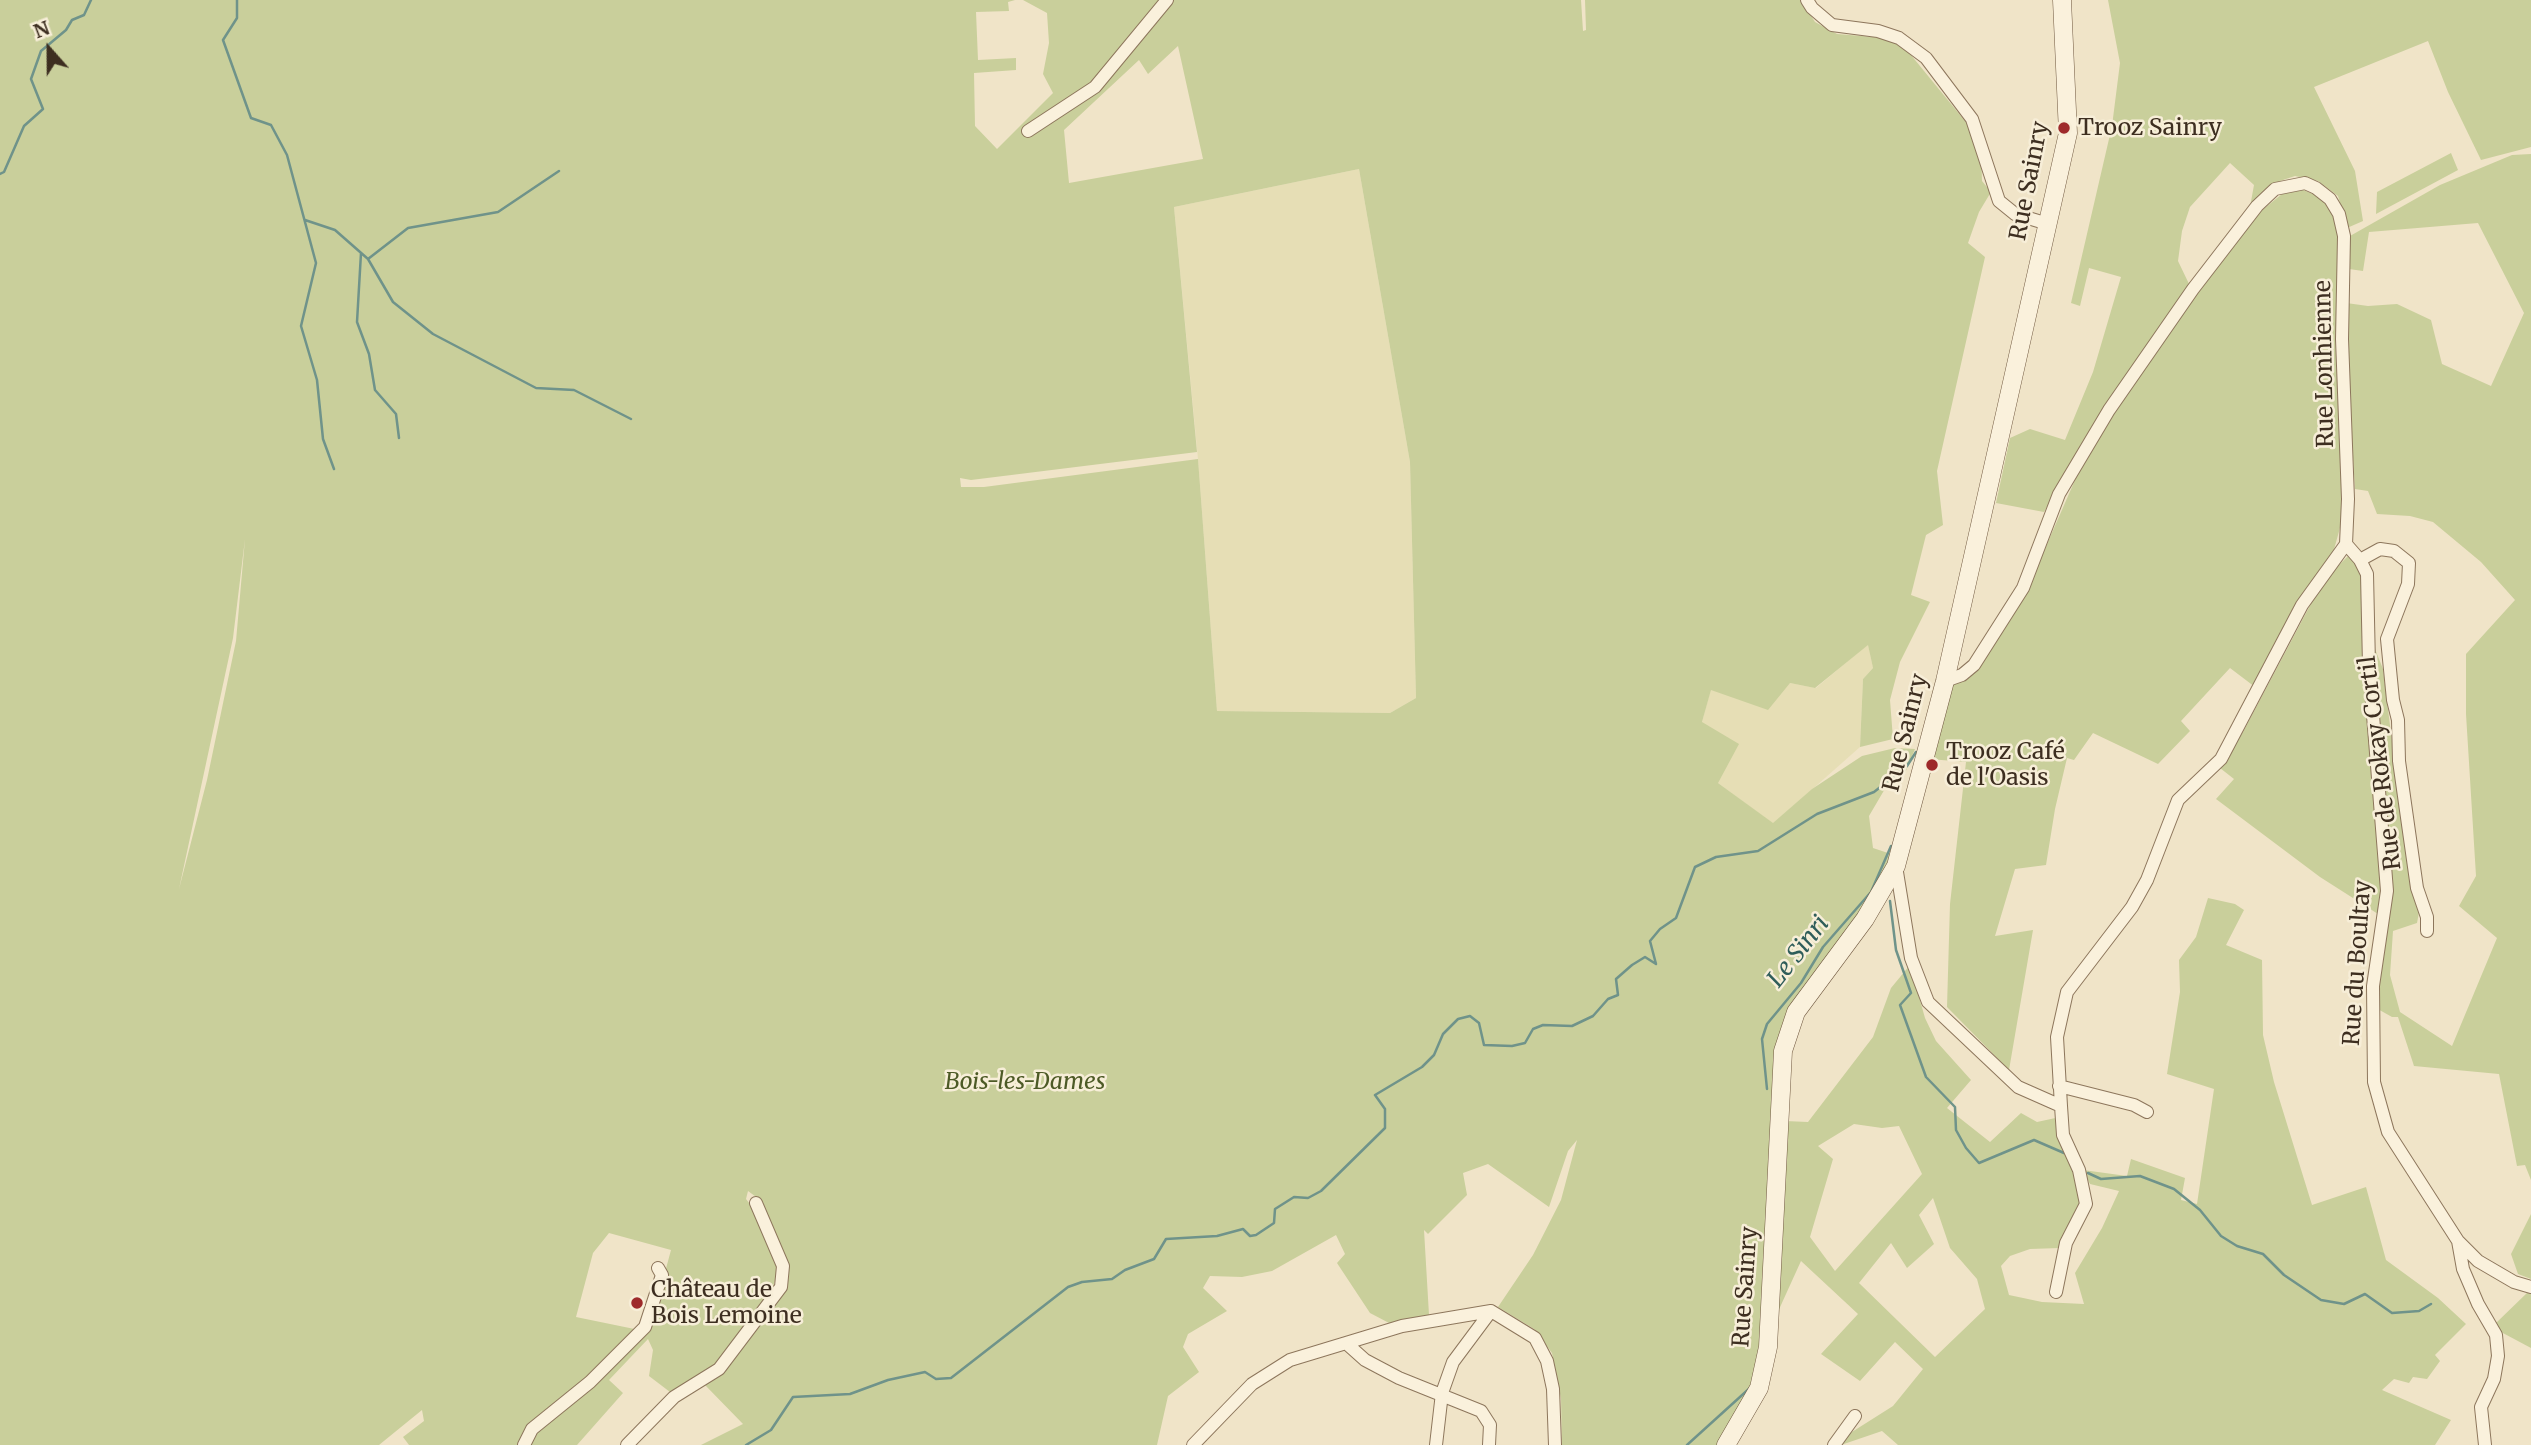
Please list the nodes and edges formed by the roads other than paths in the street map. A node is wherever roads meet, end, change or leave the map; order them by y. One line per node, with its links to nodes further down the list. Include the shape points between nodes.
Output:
1 (1167, 0): 4 (street, via 1096,87)
2 (1807, 0): 5 (street, via 1832,25 1899,38 1926,58 1972,119 1999,201 2015,214)
3 (2062, 0): 5 (street, Rue Sainry, via 2068,133)
4 (1028, 131)
5 (2048, 224): 8 (street, Rue Sainry)
6 (2346, 544): 7 (street, Rue du Boultay); 8 (street, Rue Lonhienne, via 2344,236 2330,199 2305,183 2290,184 2275,189 2257,206 2109,410 2059,494 2023,587 1974,665); 11 (street, via 2302,605 2221,759 2178,800 2132,907 2067,992 2057,1037)
7 (2360, 560): 10 (street, Rue de Rokay Cortil, via 2380,549 2394,551 2409,563 2407,584 2387,639 2399,761); 15 (street, Rue du Boultay, via 2367,574 2369,665 2387,891 2373,985 2374,1082 2388,1132)
8 (1945, 681): 9 (street, Rue Sainry)
9 (1896, 866): 12 (street, via 1911,958 1928,1002 2018,1087); 29 (street, Rue Sainry, via 1865,919 1796,1012 1783,1051 1768,1347 1759,1388)
10 (2427, 931)
11 (2059, 1086): 12 (street); 13 (street)
12 (2061, 1106): 18 (street, via 2063,1135 2079,1170 2086,1204 2066,1243)
13 (2147, 1112)
14 (756, 1203): 24 (street, via 783,1266 781,1287 719,1369 674,1397)
15 (2458, 1241): 17 (street, Rue du Boultay, via 2478,1261); 31 (street, via 2477,1304 2496,1335 2494,1379 2481,1407)
16 (658, 1268): 23 (street, via 662,1275 645,1327 590,1382 532,1429)
17 (2531, 1287)
18 (2056, 1292)
19 (1491, 1311): 20 (street, via 1402,1326); 21 (street, via 1452,1362); 28 (street, via 1535,1338 1547,1361)
20 (1346, 1343): 21 (street, via 1376,1366); 25 (street, via 1290,1360 1265,1374)
21 (1442, 1393): 26 (street); 27 (street, via 1481,1411 1490,1425)
22 (1855, 1416): 30 (street)
23 (524, 1445)
24 (627, 1445)
25 (1193, 1445)
26 (1436, 1445)
27 (1489, 1445)
28 (1555, 1445)
29 (1726, 1445)
30 (1834, 1445)
31 (2485, 1445)

